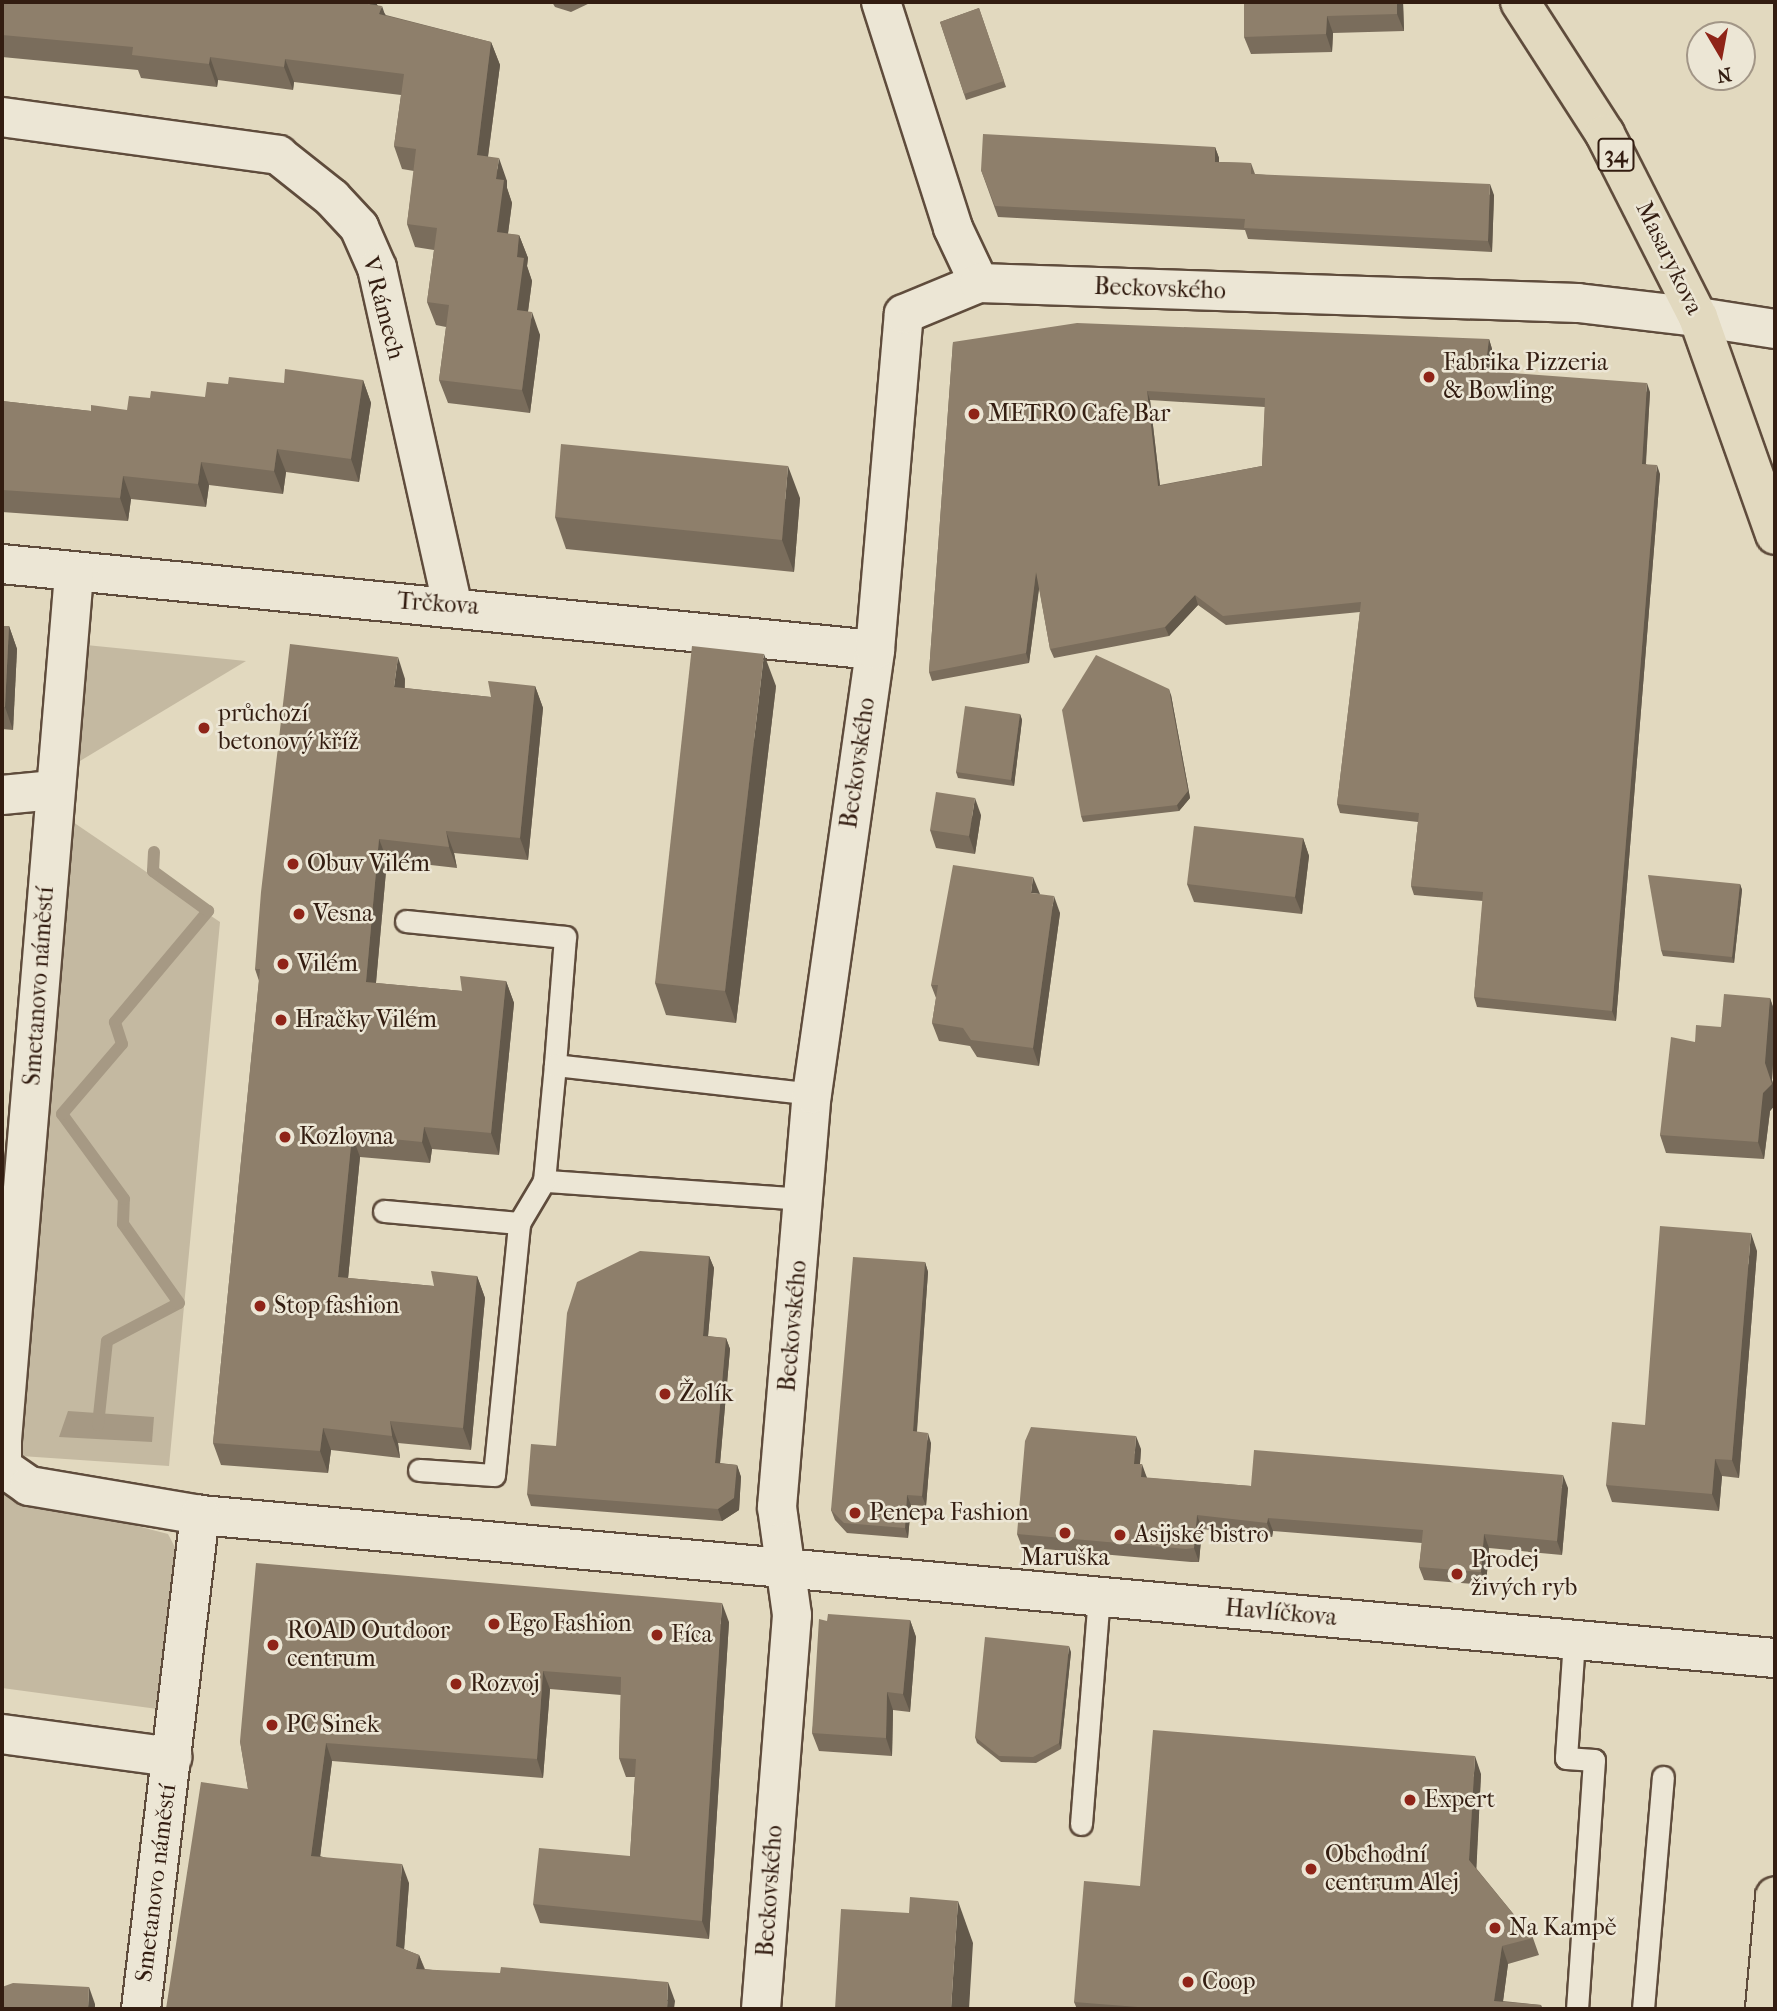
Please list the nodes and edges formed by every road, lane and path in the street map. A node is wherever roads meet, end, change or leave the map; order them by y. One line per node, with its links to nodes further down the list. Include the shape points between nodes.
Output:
1 (881, 2): 4 (street, via 953,228)
2 (1520, 2): 5 (main road, Masarykova / 34, via 1605,134)
3 (2, 117): 10 (street, V Rámech, via 278,155 332,198 359,227 377,268)
4 (979, 283): 5 (street, Beckovského, via 1578,303); 11 (street, Beckovského, via 904,314)
5 (1698, 317): 6 (street, Beckovského); 7 (main road, Masarykova / 34)
6 (1775, 329)
7 (1775, 535)
8 (2, 564): 9 (street, Trčkova)
9 (74, 574): 10 (street, Trčkova); 12 (street, Smetanovo náměstí)
10 (452, 604): 11 (street, Trčkova)
11 (874, 650): 16 (street, Beckovského)
12 (54, 790): 13 (street); 22 (street, Smetanovo náměstí, via 2,1466 29,1486)
13 (2, 795)
14 (406, 921): 15 (lane, via 565,937)
15 (555, 1065): 16 (lane); 17 (lane)
16 (812, 1094): 18 (street, Beckovského)
17 (544, 1181): 18 (lane); 20 (lane)
18 (804, 1199): 23 (street, Beckovského, via 777,1507)
19 (384, 1211): 20 (lane)
20 (519, 1223): 21 (lane, via 494,1475)
21 (419, 1470)
22 (200, 1515): 23 (street, Havlíčkova); 28 (street, Smetanovo náměstí)
23 (786, 1568): 24 (street, Havlíčkova); 33 (street, Beckovského, via 792,1615)
24 (1099, 1597): 25 (street, Havlíčkova); 30 (lane)
25 (1574, 1640): 26 (street, Havlíčkova); 34 (lane, via 1566,1758 1594,1760)
26 (1775, 1658)
27 (2, 1734): 28 (street, Smetanovo náměstí)
28 (172, 1757): 32 (street, Smetanovo náměstí)
29 (1663, 1777): 35 (lane)
30 (1081, 1824)
31 (1775, 1896): 36 (main road)
32 (141, 2009)
33 (761, 2009)
34 (1577, 2009)
35 (1643, 2009)
36 (1765, 2009)

